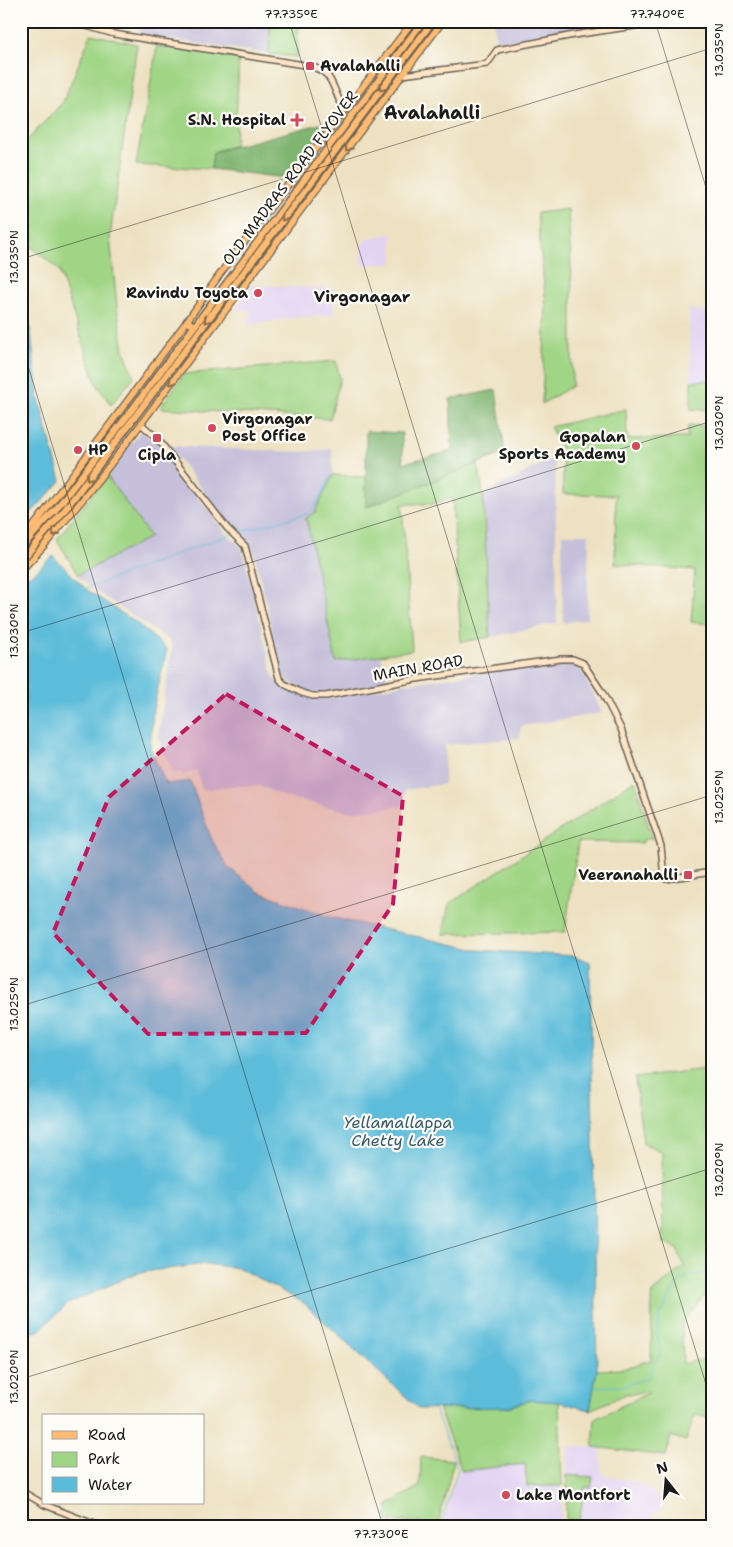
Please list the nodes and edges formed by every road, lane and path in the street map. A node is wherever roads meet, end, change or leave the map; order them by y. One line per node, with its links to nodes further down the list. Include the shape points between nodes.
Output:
1 (69, 21): 8 (street, via 114,34 310,66 324,72)
2 (413, 21): 8 (main road)
3 (423, 21): 9 (highway, OLD MADRAS ROAD FLYOVER)
4 (433, 21): 9 (highway, OLD MADRAS ROAD FLYOVER, one-way to 9)
5 (443, 21): 7 (main road)
6 (668, 21): 7 (street, via 496,50 488,64)
7 (402, 75): 12 (main road, one-way to 12)
8 (345, 110): 10 (main road)
9 (255, 252): 11 (highway, OLD MADRAS ROAD FLYOVER); 15 (highway, one-way to 15, via 64,511)
10 (187, 321): 11 (highway); 13 (main road)
11 (194, 326): 14 (highway, OLD MADRAS ROAD FLYOVER, via 56,509)
12 (141, 424): 16 (main road, one-way to 16, via 49,541); 17 (street, MAIN ROAD, via 157,438 227,528 245,546 277,673 284,684 302,694 326,696 416,679 561,659 583,663 621,729 656,832 666,879)
13 (21, 539)
14 (21, 548)
15 (21, 561)
16 (21, 571)
17 (712, 872)
18 (21, 1491): 19 (street)
19 (42, 1503)
20 (44, 1504): 21 (street)
21 (99, 1526)

